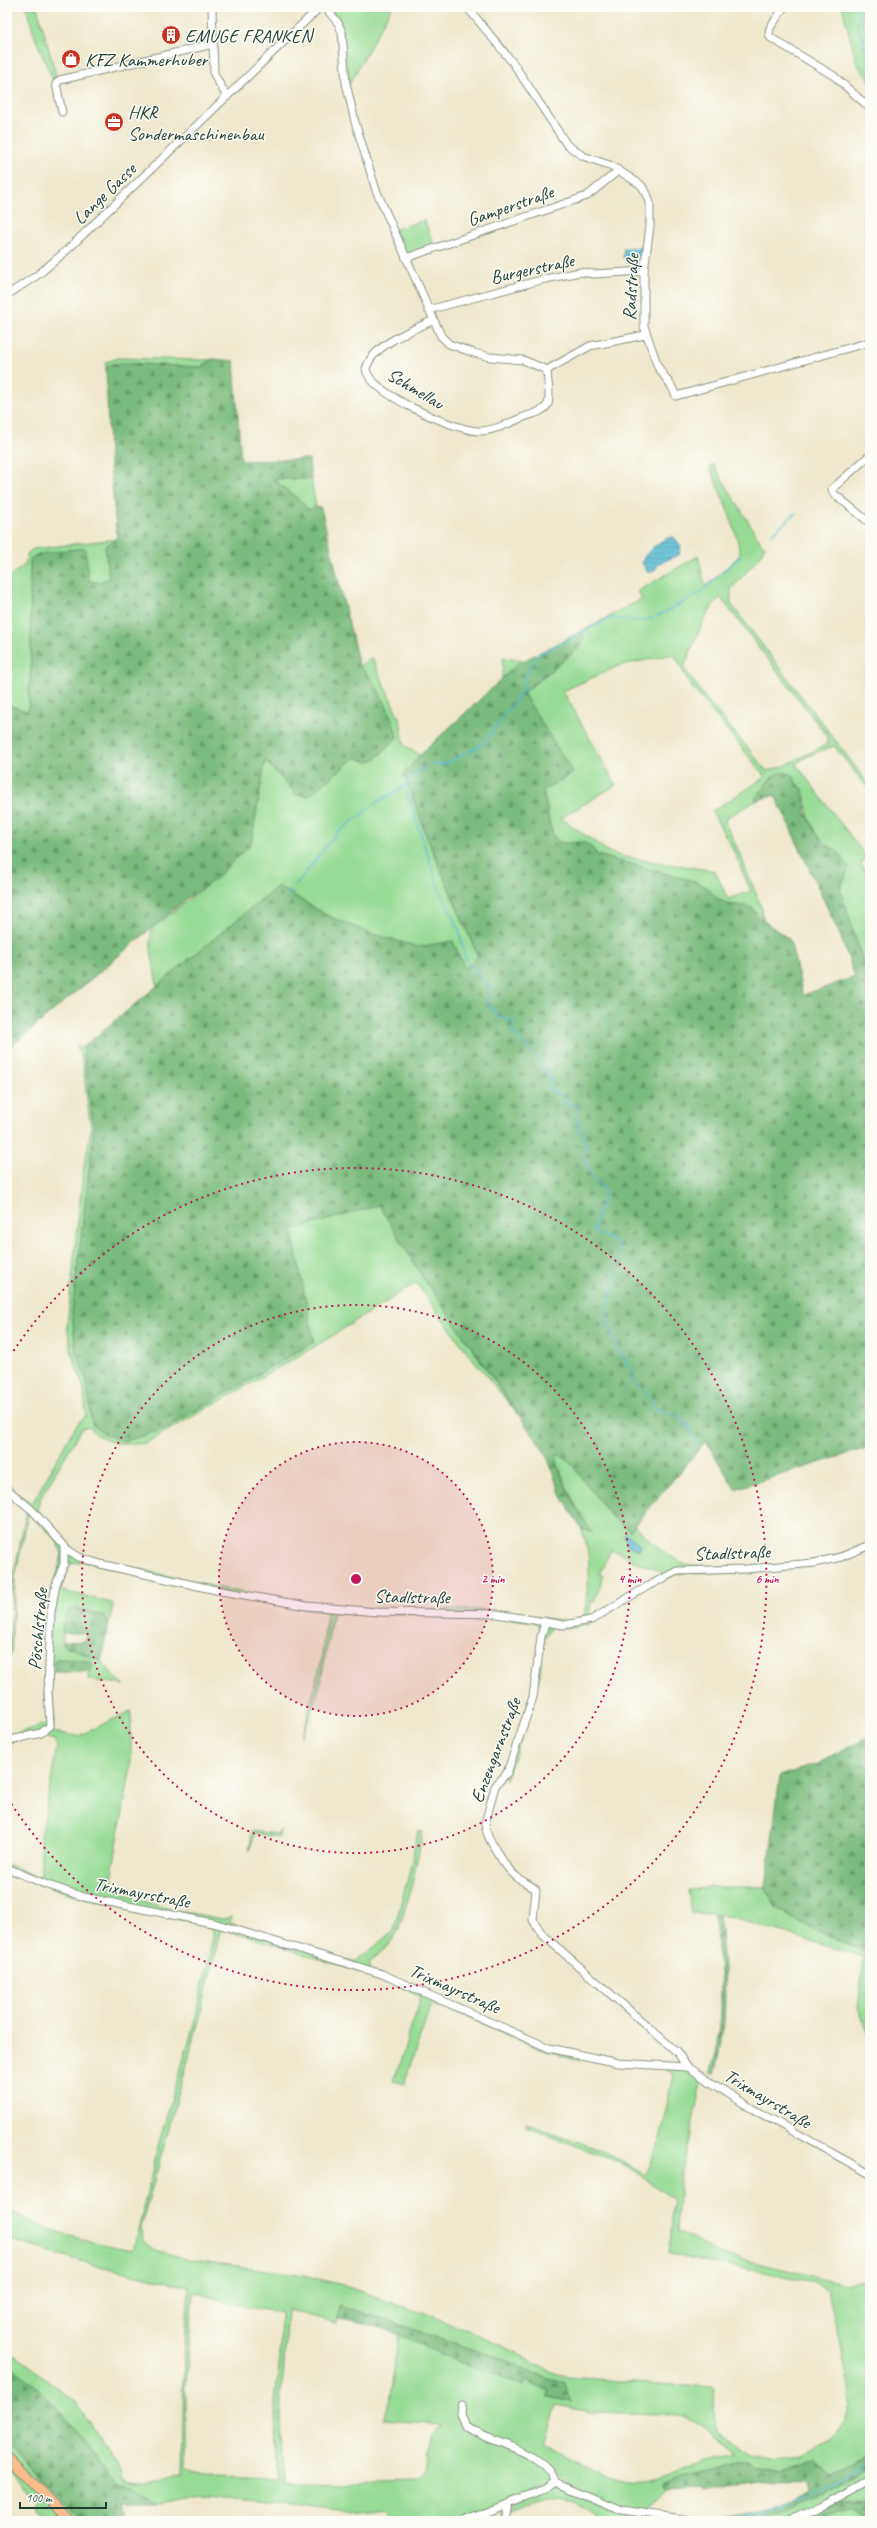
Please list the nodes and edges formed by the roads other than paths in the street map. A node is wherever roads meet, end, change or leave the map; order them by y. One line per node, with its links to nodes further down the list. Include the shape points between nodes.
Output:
1 (212, 7): 6 (street)
2 (320, 7): 7 (street, Lange Gasse)
3 (325, 7): 11 (street, via 342,32 346,82 355,122 376,190)
4 (467, 7): 10 (street, Radstraße, via 524,77 562,139 578,154 607,164)
5 (784, 7): 8 (street, via 770,28 769,34 772,38 834,76)
6 (212, 44): 7 (street, via 214,74); 9 (street, via 60,80 56,84)
7 (227, 97): 13 (street, Lange Gasse, via 66,251 39,274)
8 (870, 108)
9 (62, 112)
10 (618, 171): 11 (street, Gamperstraße, via 587,196); 12 (street, Radstraße, via 641,185 649,198 650,234)
11 (406, 258): 14 (street)
12 (644, 271): 14 (street, Burgerstraße, via 594,274 580,272); 16 (street, Radstraße)
13 (7, 295)
14 (428, 310): 15 (street)
15 (432, 321): 18 (street, via 445,341 458,348 482,356 530,361); 18 (street, Schmellau, via 388,343 369,362 366,369 372,380 425,415 458,427 478,431 490,430 545,408 548,403)
16 (645, 334): 17 (street, Radstraße, via 658,367 676,396); 18 (street, via 590,346)
17 (870, 342)
18 (547, 370)
19 (870, 455): 20 (street, via 832,489 833,493)
20 (870, 522)
21 (7, 1489): 23 (street, via 32,1510)
22 (870, 1545): 26 (street, Stadlstraße, via 841,1557 814,1563 746,1569 677,1571 585,1623 569,1625)
23 (64, 1546): 24 (street, Stadlstraße); 25 (street, Pöschlstraße)
24 (79, 1557): 25 (street); 26 (street, Stadlstraße, via 209,1588 307,1606 377,1612 497,1614)
25 (64, 1564): 27 (street, Pöschlstraße, via 56,1584 51,1612 48,1691 50,1726 41,1733)
26 (545, 1622): 29 (street, Enzengarnstraße, via 533,1698 507,1773 495,1786 484,1824 485,1830 515,1876 536,1890 533,1920 542,1934 677,2052)
27 (7, 1741)
28 (7, 1868): 29 (street, Trixmayrstraße, via 84,1897 217,1924 364,1969 397,1980 549,2048 618,2063)
29 (687, 2067): 30 (street, Trixmayrstraße, via 751,2108)
30 (870, 2174)
31 (462, 2405): 34 (street, via 461,2414 466,2427 523,2452 554,2476)
32 (7, 2457): 36 (main road)
33 (870, 2480): 40 (street)
34 (555, 2482): 35 (street); 39 (street, via 621,2510)
35 (508, 2504): 37 (street); 38 (street)
36 (71, 2521)
37 (464, 2521)
38 (505, 2521)
39 (696, 2521)
40 (788, 2521)

